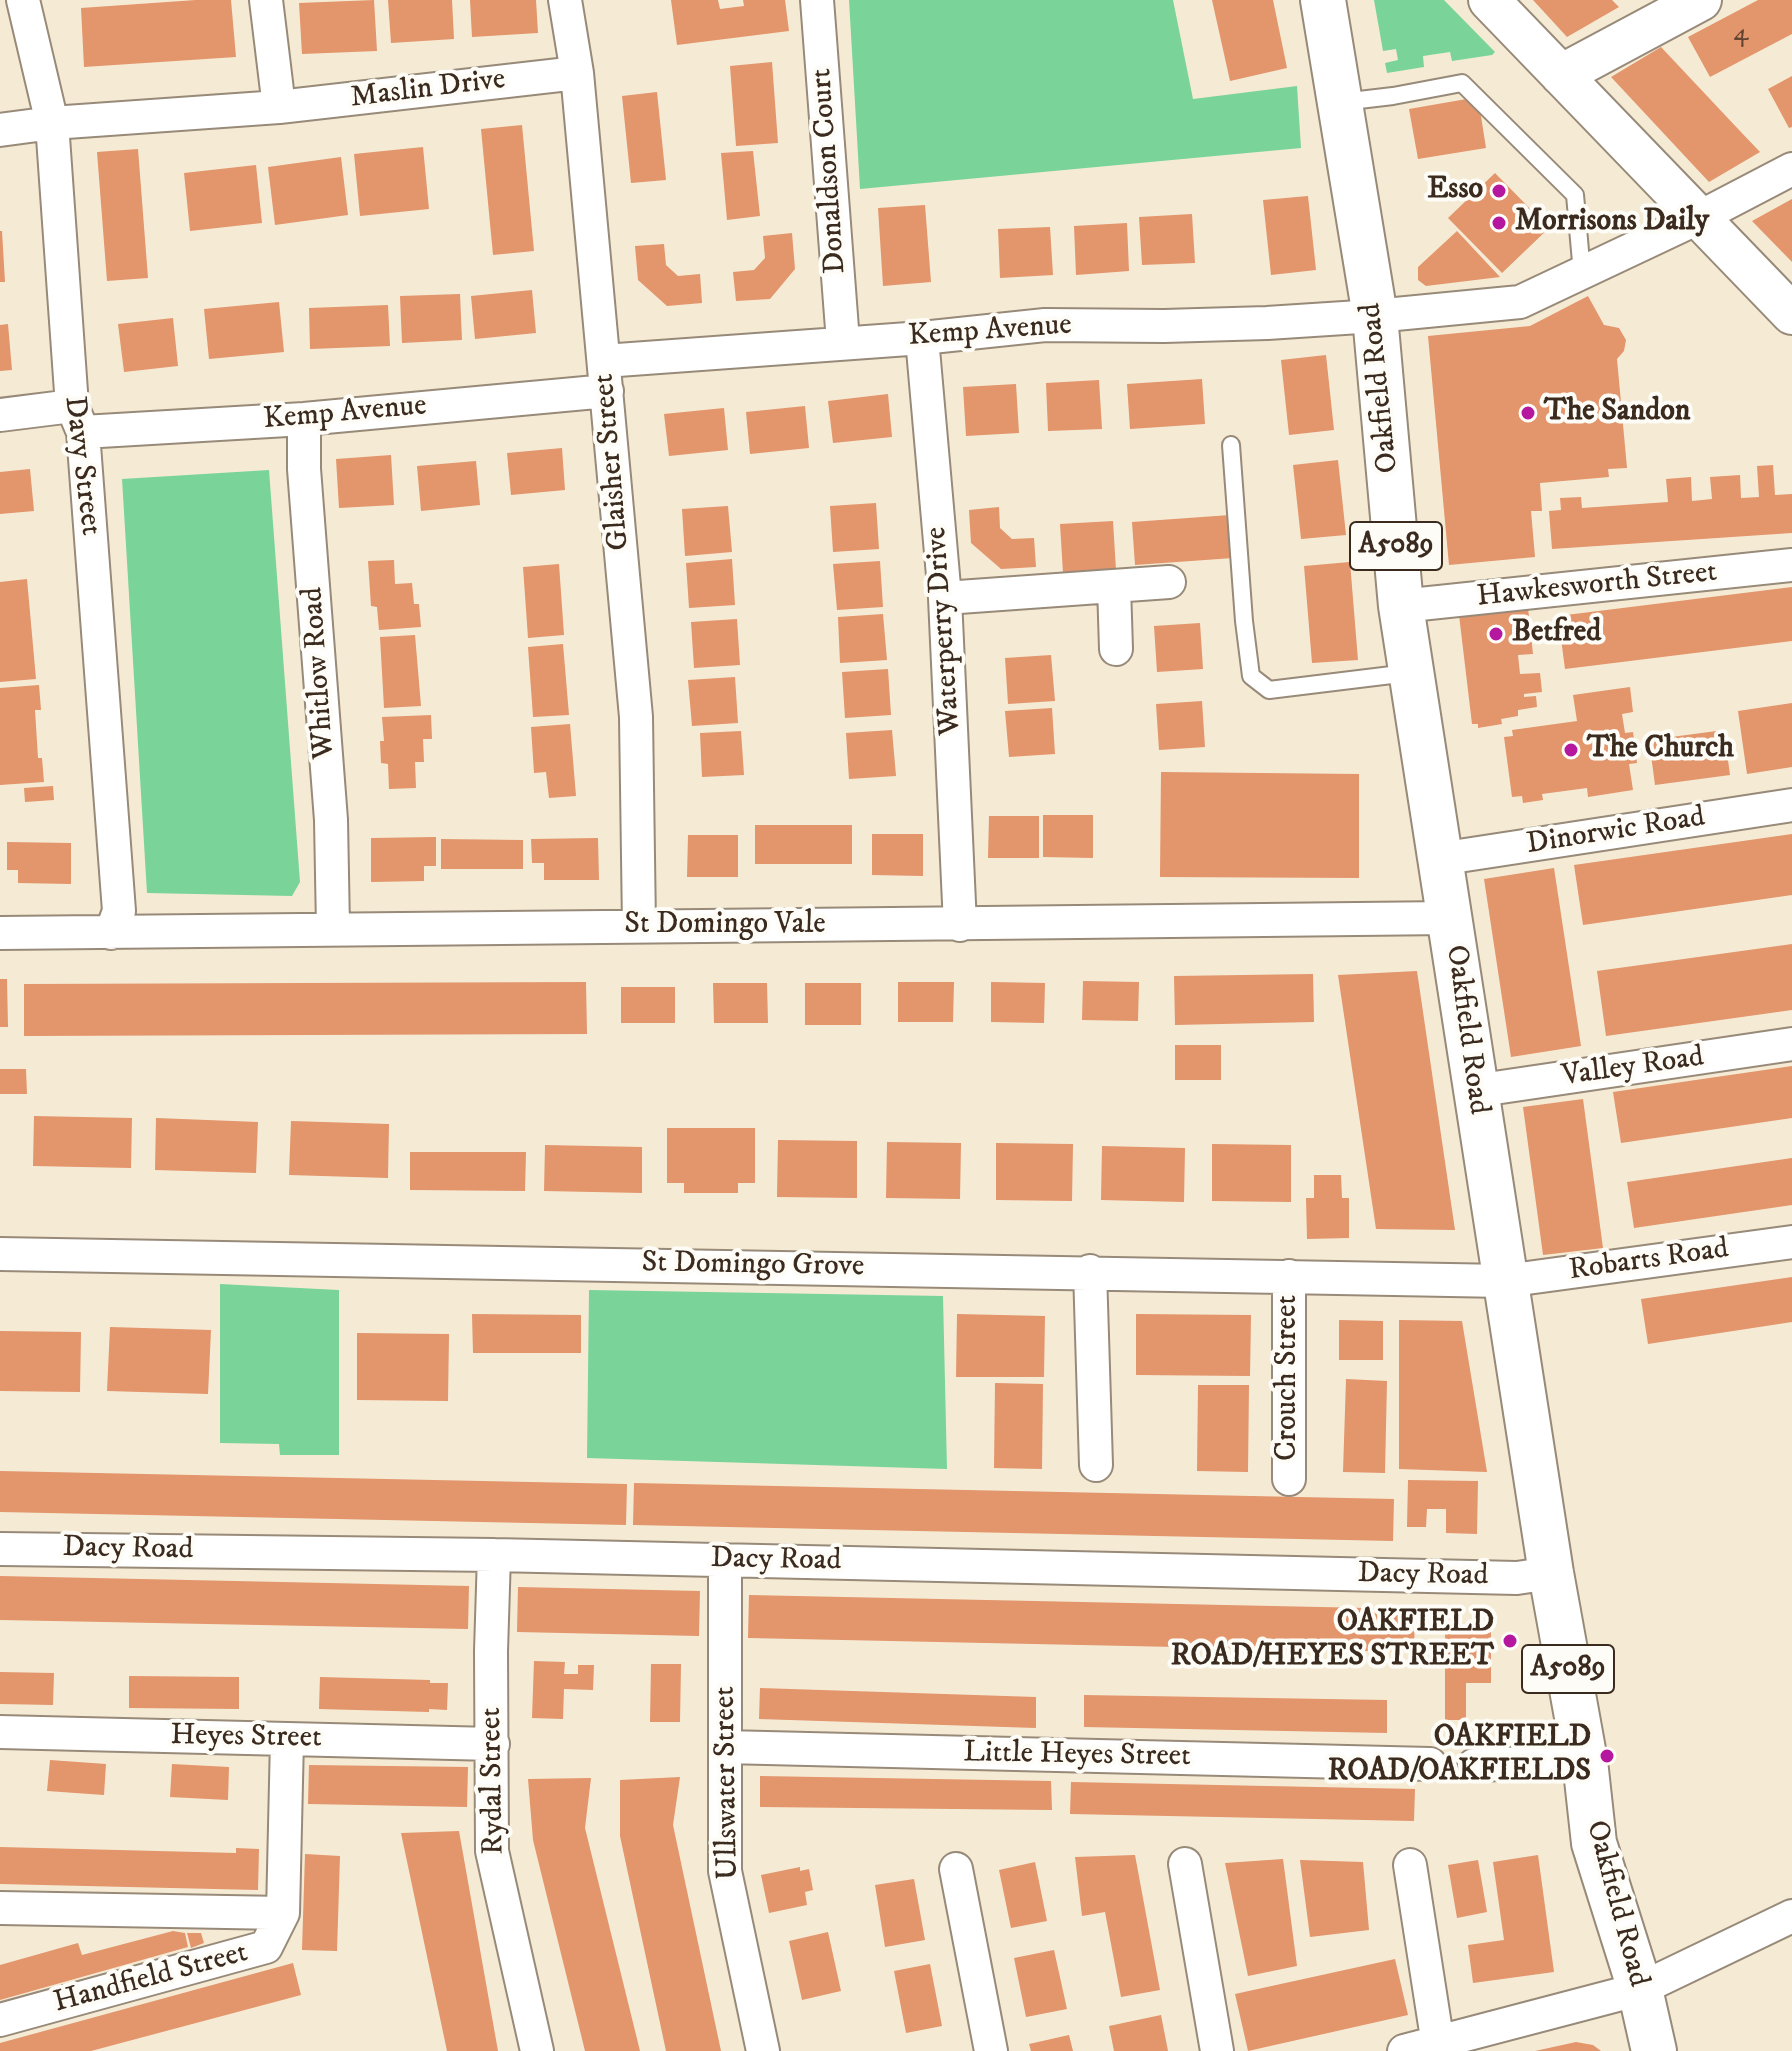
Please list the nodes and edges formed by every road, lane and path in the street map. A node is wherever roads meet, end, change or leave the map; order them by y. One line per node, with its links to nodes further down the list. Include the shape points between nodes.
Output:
1 (23, 0): 12 (street, Davy Street)
2 (266, 0): 11 (street)
3 (565, 0): 8 (street, Glaisher Street)
4 (817, 0): 20 (street, Donaldson Court)
5 (1323, 0): 10 (highway, Oakfield Road / A5089)
6 (1489, 0): 9 (street)
7 (1701, 0): 9 (street)
8 (577, 73): 11 (street, Maslin Drive); 21 (street, Glaisher Street)
9 (1561, 75): 15 (street)
10 (1341, 102): 16 (lane, via 1462,83 1575,195); 18 (highway, Oakfield Road / A5089)
11 (279, 107): 12 (street, Maslin Drive)
12 (52, 123): 13 (street, Maslin Drive); 23 (street, Davy Street)
13 (0, 130)
14 (1792, 169): 15 (street, Kemp Avenue)
15 (1700, 217): 16 (street, Kemp Avenue); 17 (street)
16 (1582, 273): 18 (street, Kemp Avenue, via 1520,302)
17 (1792, 314)
18 (1375, 316): 19 (street, Kemp Avenue, via 1164,326 1045,325); 30 (highway, Oakfield Road / A5089)
19 (922, 338): 20 (street, Kemp Avenue); 29 (street, Waterperry Drive)
20 (843, 342): 21 (street, Kemp Avenue)
21 (606, 376): 24 (street, Kemp Avenue); 37 (street, Glaisher Street, via 636,717)
22 (0, 415): 23 (street, Kemp Avenue)
23 (77, 419): 24 (street, Kemp Avenue); 40 (street, Davy Street, via 119,911)
24 (304, 419): 38 (street, Whitlow Road, via 331,820)
25 (1231, 445): 32 (lane, via 1251,676 1269,690)
26 (1792, 565): 30 (street, Hawkesworth Street)
27 (1169, 582): 28 (street)
28 (1114, 586): 29 (street); 31 (street)
29 (945, 598): 36 (street, Waterperry Drive)
30 (1401, 606): 32 (highway, Oakfield Road / A5089)
31 (1116, 649)
32 (1411, 673): 34 (highway, Oakfield Road / A5089)
33 (1792, 805): 34 (street, Dinorwic Road)
34 (1439, 859): 35 (highway, Oakfield Road / A5089)
35 (1450, 918): 36 (street, St Domingo Vale); 42 (highway, Oakfield Road / A5089)
36 (960, 925): 37 (street, St Domingo Vale)
37 (639, 926): 38 (street, St Domingo Vale)
38 (333, 928): 40 (street, St Domingo Vale)
39 (0, 933): 40 (street, St Domingo Vale)
40 (111, 933)
41 (1792, 1044): 42 (street, Valley Road)
42 (1474, 1091): 47 (highway, Oakfield Road / A5089)
43 (1792, 1242): 47 (street, Robarts Road)
44 (0, 1254): 45 (street, St Domingo Grove)
45 (1090, 1271): 46 (street, St Domingo Grove); 48 (street)
46 (1289, 1276): 47 (street, St Domingo Grove); 49 (street, Crouch Street)
47 (1505, 1281): 53 (highway, Oakfield Road / A5089)
48 (1096, 1465)
49 (1289, 1479)
50 (0, 1549): 51 (street, Dacy Road)
51 (494, 1555): 52 (street, Dacy Road); 56 (street, Rydal Street)
52 (725, 1560): 53 (street, Dacy Road, via 1501,1578); 57 (street, Ullswater Street)
53 (1551, 1573): 58 (highway, Oakfield Road / A5089)
54 (0, 1732): 55 (street, Heyes Street)
55 (287, 1739): 56 (street, Heyes Street); 65 (street)
56 (493, 1744): 70 (street, Rydal Street, via 492,1851)
57 (725, 1747): 59 (street, Little Heyes Street); 71 (street, Ullswater Street, via 725,1871)
58 (1585, 1761): 60 (street); 67 (highway, Oakfield Road / A5089, via 1594,1843)
59 (1430, 1764)
60 (1474, 1765)
61 (1185, 1864): 73 (street)
62 (1410, 1865): 69 (street)
63 (956, 1869): 72 (street)
64 (0, 1908): 65 (street)
65 (283, 1913): 68 (street, Handfield Street, via 266,1947)
66 (1792, 1916): 67 (street)
67 (1640, 1989): 69 (street); 75 (highway, Oakfield Road / A5089)
68 (0, 2020)
69 (1438, 2046): 74 (street)
70 (537, 2051)
71 (763, 2051)
72 (991, 2051)
73 (1217, 2051)
74 (1404, 2051)
75 (1654, 2051)

